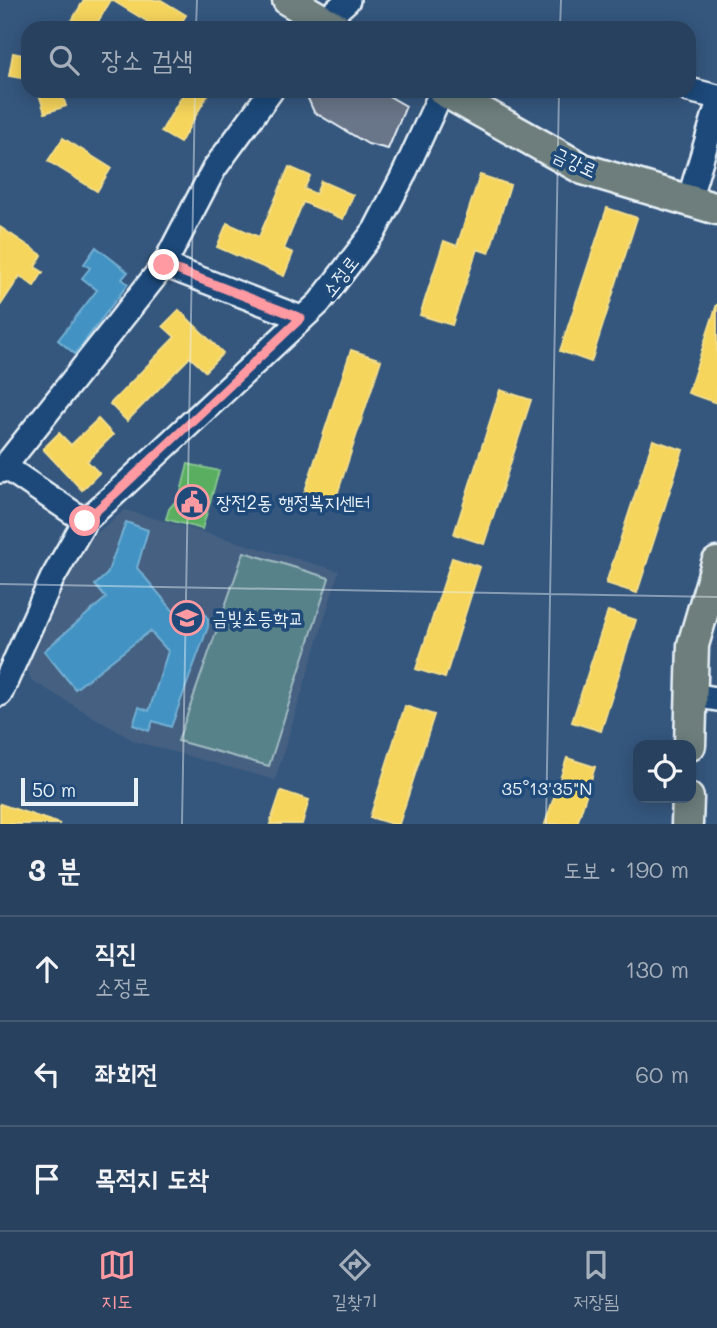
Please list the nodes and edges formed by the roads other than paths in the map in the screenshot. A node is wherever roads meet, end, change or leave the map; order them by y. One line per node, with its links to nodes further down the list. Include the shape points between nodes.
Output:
1 (288, 0): 3 (main road)
2 (348, 0): 4 (street)
3 (320, 21)
4 (329, 21)
5 (696, 92): 6 (street)
6 (717, 97)
7 (266, 98): 12 (street, via 214,169)
8 (440, 98): 13 (street, 소정로, via 375,230 319,303)
9 (456, 98): 11 (main road, 금강로, via 583,169)
10 (717, 107): 11 (street)
11 (703, 204)
12 (164, 265): 13 (street); 14 (street)
13 (301, 318): 15 (street, 소정로)
14 (2, 468): 15 (street)
15 (85, 521): 17 (street, 소정로, via 52,579)
16 (717, 563): 18 (main road, via 693,645)
17 (0, 694)
18 (704, 697): 19 (main road)
19 (691, 740)
20 (688, 803): 21 (main road)
21 (687, 824)

